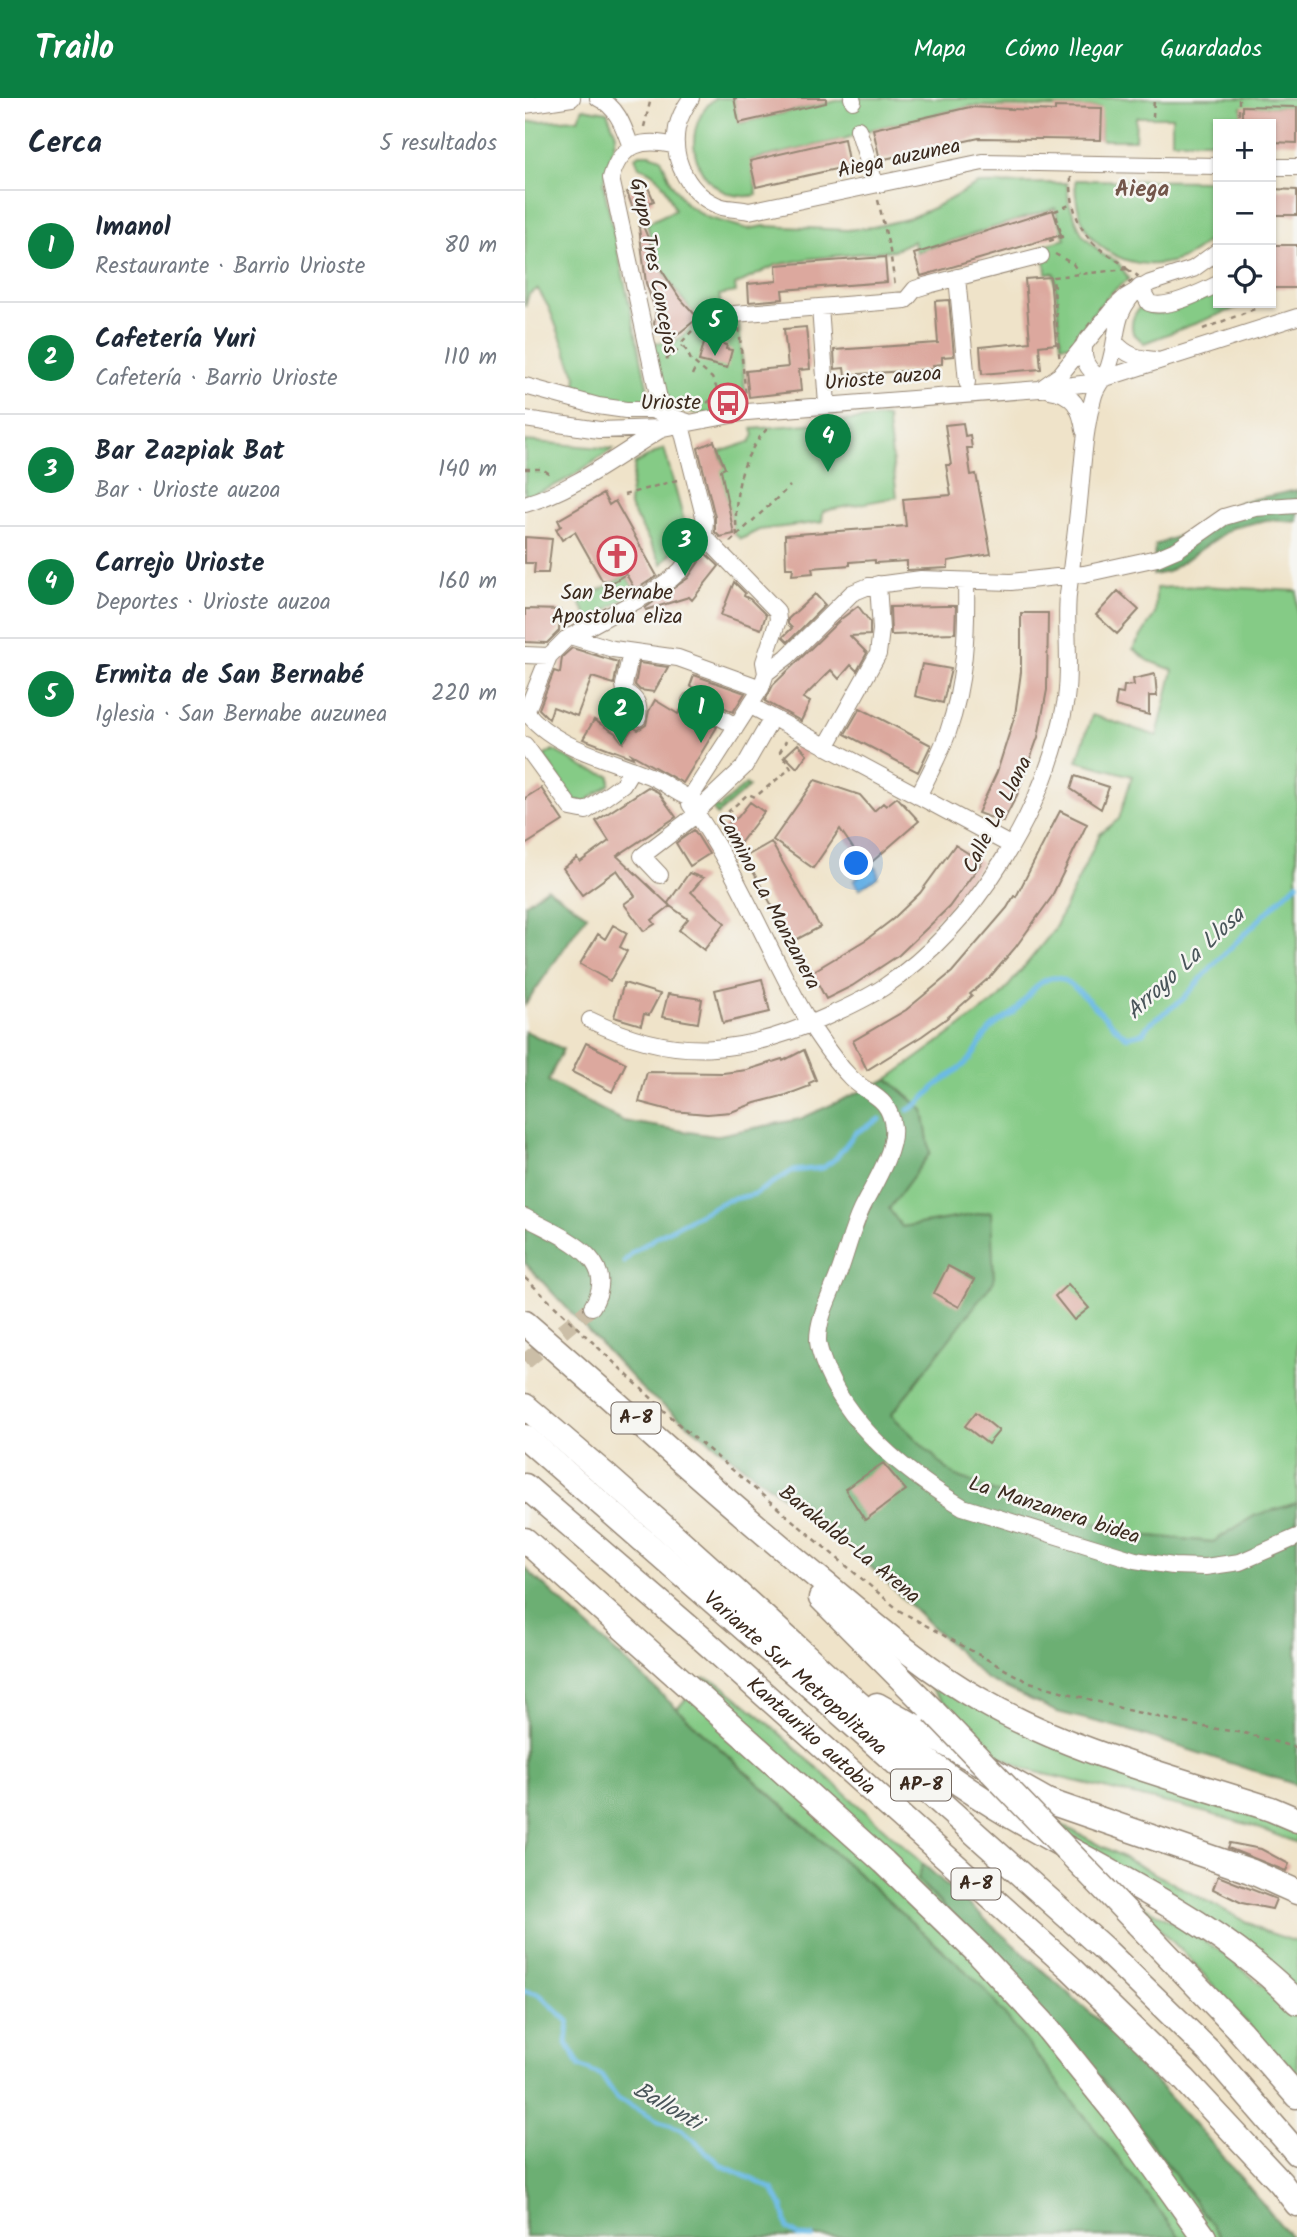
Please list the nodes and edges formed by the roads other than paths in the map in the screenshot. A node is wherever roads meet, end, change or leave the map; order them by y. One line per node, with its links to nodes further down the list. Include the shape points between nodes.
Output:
1 (572, 98): 4 (street)
2 (598, 98): 7 (street, via 622,121)
3 (691, 98): 6 (street, Aiega auzunea, via 677,127)
4 (525, 106)
5 (859, 129): 11 (street, Aiega auzunea)
6 (676, 146): 7 (street, via 643,141); 8 (street, Aiega auzunea, via 687,182 703,198 749,211 982,162)
7 (631, 147): 27 (street, Grupo Tres Concejos, via 616,164 612,190)
8 (1213, 166)
9 (1276, 167): 10 (street)
10 (1297, 167)
11 (873, 177)
12 (1213, 255): 15 (street, via 1193,269)
13 (1041, 256): 14 (street)
14 (957, 277): 17 (street, via 915,289 906,300); 23 (street)
15 (1139, 281): 16 (street, via 1149,303 1158,306); 20 (street); 21 (street, via 1120,313)
16 (1213, 286)
17 (820, 307): 18 (street); 28 (street)
18 (736, 314)
19 (1297, 317): 22 (street, Urioste auzoa)
20 (1085, 342): 25 (street, via 1060,374); 26 (street, via 1083,359)
21 (1115, 342): 22 (street, via 1135,358); 26 (street)
22 (1164, 361): 26 (street, Urioste auzoa, via 1119,374)
23 (967, 382)
24 (525, 386): 30 (street, via 598,406 651,410)
25 (1040, 389): 26 (street, Urioste auzoa, via 1070,386); 28 (street, Urioste auzoa); 32 (street, via 1071,398 1081,414)
26 (1096, 393): 32 (street)
27 (659, 399)
28 (827, 405): 30 (street, Urioste auzoa, via 747,412)
29 (525, 419): 31 (street, Urioste auzoa, via 599,430)
30 (686, 424): 31 (street, Urioste auzoa); 35 (street, via 705,520)
31 (663, 428): 33 (street, Urioste auzoa, via 564,489)
32 (1085, 438): 36 (street, Calle La Llana)
33 (525, 504)
34 (1297, 505): 36 (street, via 1255,508 1224,517 1157,558)
35 (704, 536): 39 (street, via 671,579); 43 (street, via 777,611)
36 (1072, 576): 37 (street); 57 (street, Calle La Llana, via 1069,665 1059,728 1039,788)
37 (966, 581): 38 (street, via 921,579); 55 (street, via 960,685 948,732)
38 (878, 584): 43 (street, via 852,593); 52 (street, via 878,654)
39 (570, 636): 40 (street); 42 (street)
40 (631, 652): 43 (street); 47 (street, via 624,685 640,706)
41 (525, 655): 42 (street)
42 (549, 656): 46 (street)
43 (763, 681): 45 (street)
44 (690, 701): 48 (street)
45 (751, 706): 48 (street); 52 (street)
46 (525, 712): 50 (street)
47 (638, 718)
48 (736, 726): 56 (street)
49 (767, 727): 56 (street, via 744,767)
50 (532, 729): 54 (street)
51 (525, 744): 53 (street)
52 (826, 747): 55 (street)
53 (531, 764): 54 (street, via 571,807 586,811 623,784)
54 (632, 769): 56 (street, via 658,780)
55 (918, 796): 57 (street)
56 (694, 808): 58 (street, via 642,856); 60 (street, Camino La Manzanera, via 727,861)
57 (1010, 845): 60 (street, Calle La Llana, via 969,909 924,956 884,987)
58 (660, 875)
59 (590, 1020): 60 (street, Calle La Llana, via 645,1042 717,1049 751,1045)
60 (810, 1025): 68 (street, La Manzanera bidea, via 853,1080 878,1095 889,1109 894,1130 886,1162 860,1212 820,1319 817,1343 828,1375 870,1434 938,1492 963,1507 1135,1560 1205,1567 1240,1562)
61 (525, 1217): 62 (street, via 586,1252 598,1267 599,1295)
62 (591, 1307)
63 (525, 1323): 67 (highway, A-8)
64 (525, 1406): 70 (highway)
65 (525, 1437): 75 (highway, Variante Sur Metropolitana / AP-8, via 1104,1949 1210,2052)
66 (525, 1486): 76 (highway, Kantauriko autobia / A-8, via 1070,1968 1184,2079)
67 (743, 1518): 71 (highway, via 895,1642 980,1700 1097,1753); 74 (highway, A-8, bridge, via 1138,1924)
68 (1297, 1537)
69 (525, 1540): 77 (highway, via 884,1861 980,1955 1118,2116)
70 (756, 1609): 72 (highway, via 879,1707 1047,1801 1251,1871); 73 (highway, via 869,1715 922,1757 1003,1812 1198,1924)
71 (1297, 1821)
72 (1297, 1892)
73 (1297, 2002)
74 (1297, 2096)
75 (1297, 2153)
76 (1297, 2203)
77 (1204, 2237)

